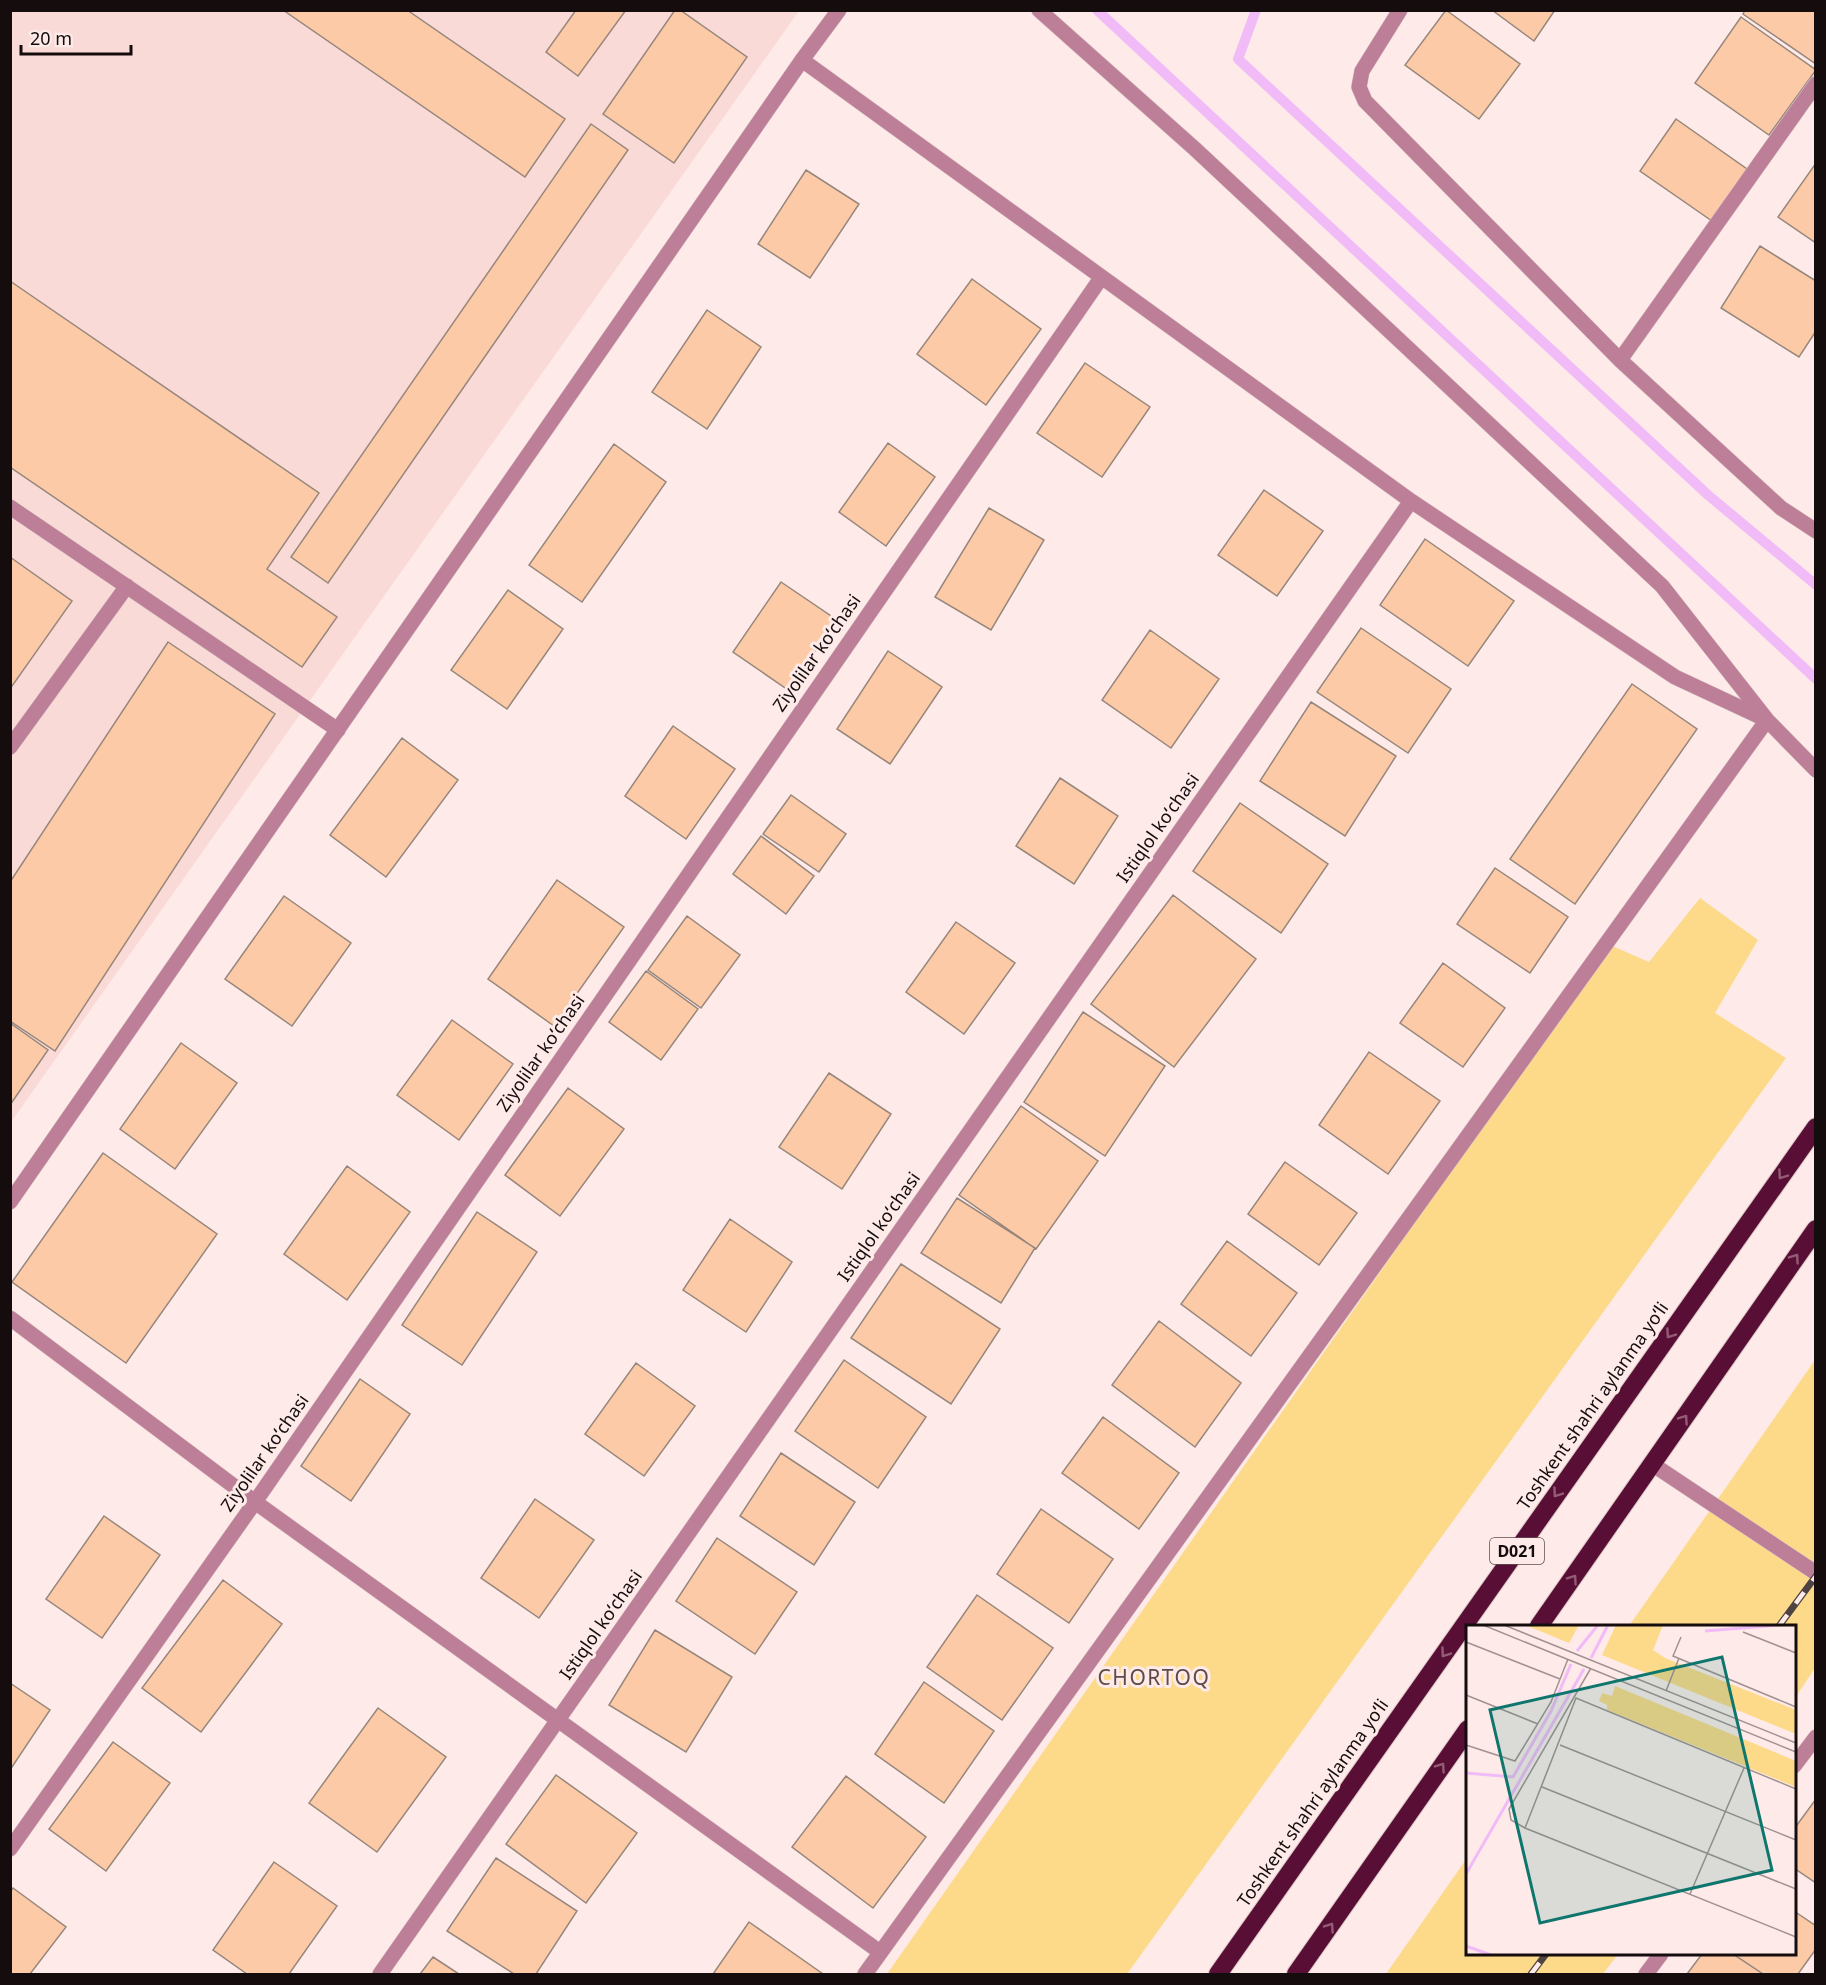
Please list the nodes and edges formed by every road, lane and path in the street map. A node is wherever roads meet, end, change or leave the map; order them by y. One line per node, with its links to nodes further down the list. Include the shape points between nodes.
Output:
1 (839, 10): 4 (street)
2 (1039, 10): 12 (street, via 1195,149 1662,586)
3 (1400, 10): 7 (street, via 1362,71 1359,87 1365,101)
4 (802, 60): 6 (street); 13 (street)
5 (1815, 84): 7 (street)
6 (1101, 278): 8 (street); 21 (street, Ziyolilar koʻchasi)
7 (1620, 360): 10 (street, via 1781,508)
8 (1411, 501): 12 (street, via 1675,678); 24 (street, Istiqlol koʻchasi)
9 (10, 507): 11 (street)
10 (1815, 531)
11 (127, 586): 13 (street); 14 (street)
12 (1767, 720): 15 (street); 29 (street)
13 (338, 730): 17 (street)
14 (10, 747)
15 (1815, 770)
16 (1815, 1127): 33 (highway, Toshkent shahri aylanma yoʻli / D021, one-way to 33)
17 (10, 1203)
18 (1815, 1229): 20 (highway, one-way to 18)
19 (10, 1318): 21 (street)
20 (1652, 1464): 22 (street); 23 (highway, one-way to 20)
21 (255, 1502): 24 (street); 28 (street, Ziyolilar koʻchasi)
22 (1815, 1573)
23 (1540, 1625)
24 (559, 1718): 29 (street); 31 (street, Istiqlol koʻchasi)
25 (1466, 1730): 34 (highway, one-way to 25)
26 (1815, 1737): 27 (street)
27 (1796, 1763)
28 (10, 1849)
29 (880, 1952): 32 (street)
30 (1660, 1955): 35 (street)
31 (380, 1974)
32 (865, 1974)
33 (1218, 1974)
34 (1296, 1974)
35 (1646, 1974)

